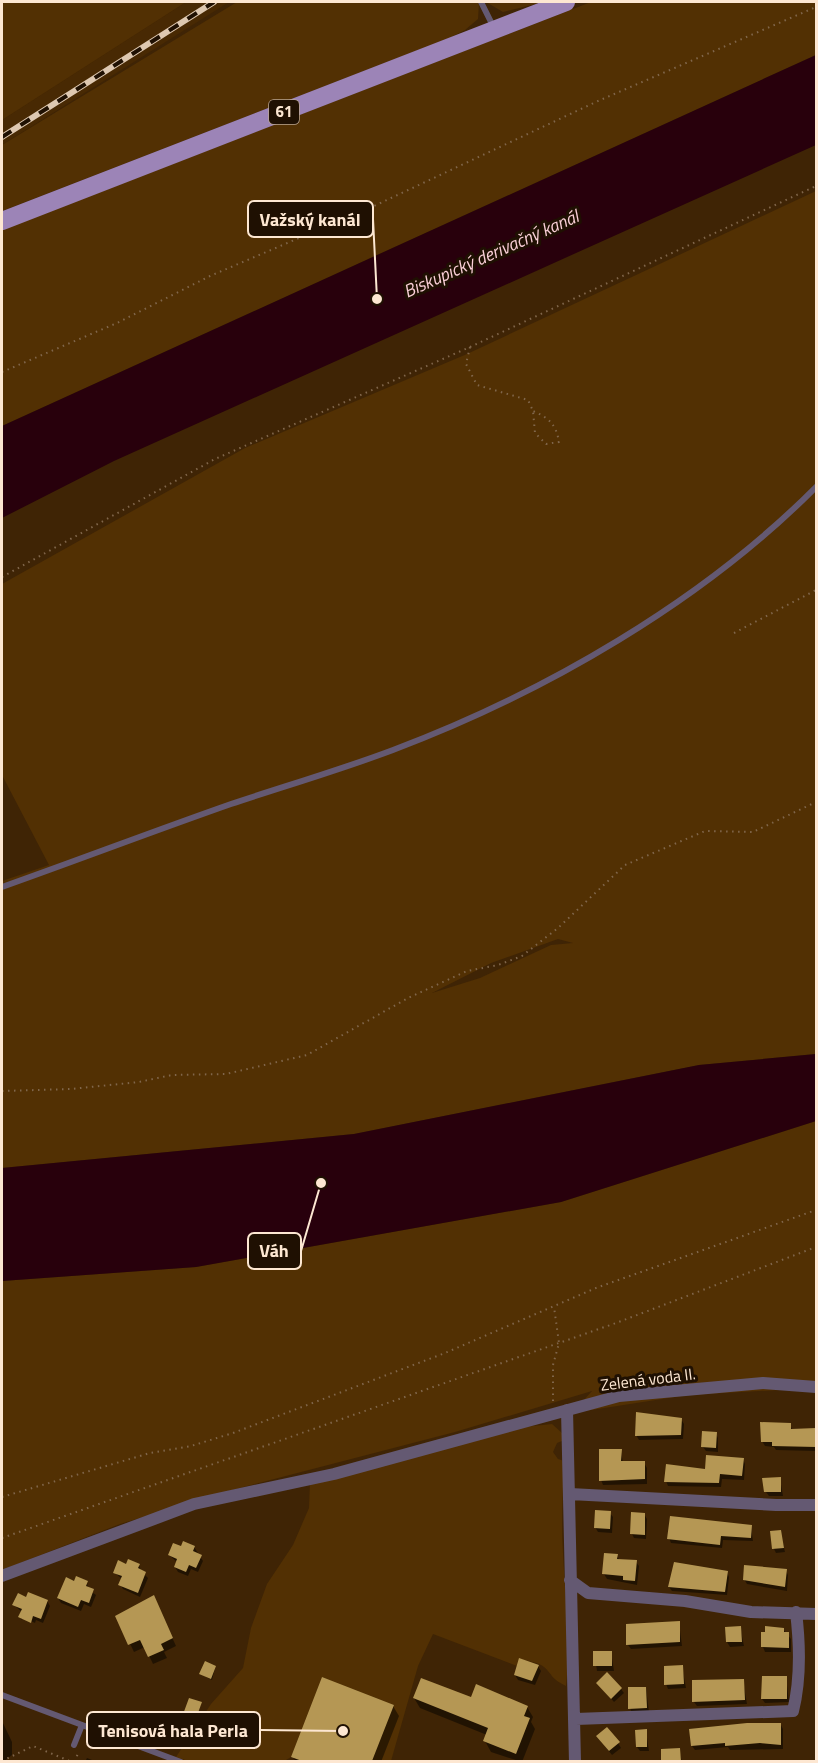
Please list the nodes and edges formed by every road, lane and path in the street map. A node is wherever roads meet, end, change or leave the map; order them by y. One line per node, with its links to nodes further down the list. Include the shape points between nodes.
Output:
1 (481, 2): 4 (lane)
2 (566, 2): 4 (main road, 61)
3 (816, 7): 8 (path, via 598,101)
4 (494, 30): 6 (main road, 61)
5 (816, 186): 7 (path)
6 (2, 220)
7 (470, 347): 9 (path, via 466,364 477,385 528,400); 11 (path, via 215,459)
8 (2, 372)
9 (533, 411): 9 (path, via 535,433 546,444 559,442 557,427)
10 (816, 487): 15 (lane, via 681,598 537,687 391,750)
11 (2, 577)
12 (816, 590): 13 (path)
13 (734, 633)
14 (816, 802): 16 (path, via 753,832 705,831 625,865 522,956 457,975 307,1055 226,1074 172,1075 71,1089)
15 (2, 887)
16 (2, 1091)
17 (816, 1210): 19 (path, via 596,1288)
18 (816, 1247): 20 (path)
19 (554, 1307): 20 (path); 24 (path, via 445,1353 233,1432)
20 (559, 1342): 22 (path, via 553,1365); 26 (path)
21 (816, 1387): 22 (street, Zelená voda II., via 763,1383 630,1395)
22 (561, 1412): 23 (street); 27 (street, Zelená voda II., via 334,1474 194,1504)
23 (570, 1494): 25 (street); 28 (street)
24 (2, 1497)
25 (816, 1505)
26 (2, 1538)
27 (2, 1576)
28 (570, 1580): 29 (street); 30 (street)
29 (588, 1593): 30 (street); 31 (street, via 685,1601 751,1612)
30 (571, 1606): 34 (street)
31 (796, 1612): 32 (street); 34 (street, via 798,1671 793,1711)
32 (816, 1614)
33 (2, 1695): 35 (lane)
34 (576, 1719): 40 (street)
35 (82, 1725): 36 (lane); 39 (lane)
36 (74, 1745)
37 (2, 1761): 38 (path, via 33,1746)
38 (72, 1761)
39 (181, 1761)
40 (575, 1761)

